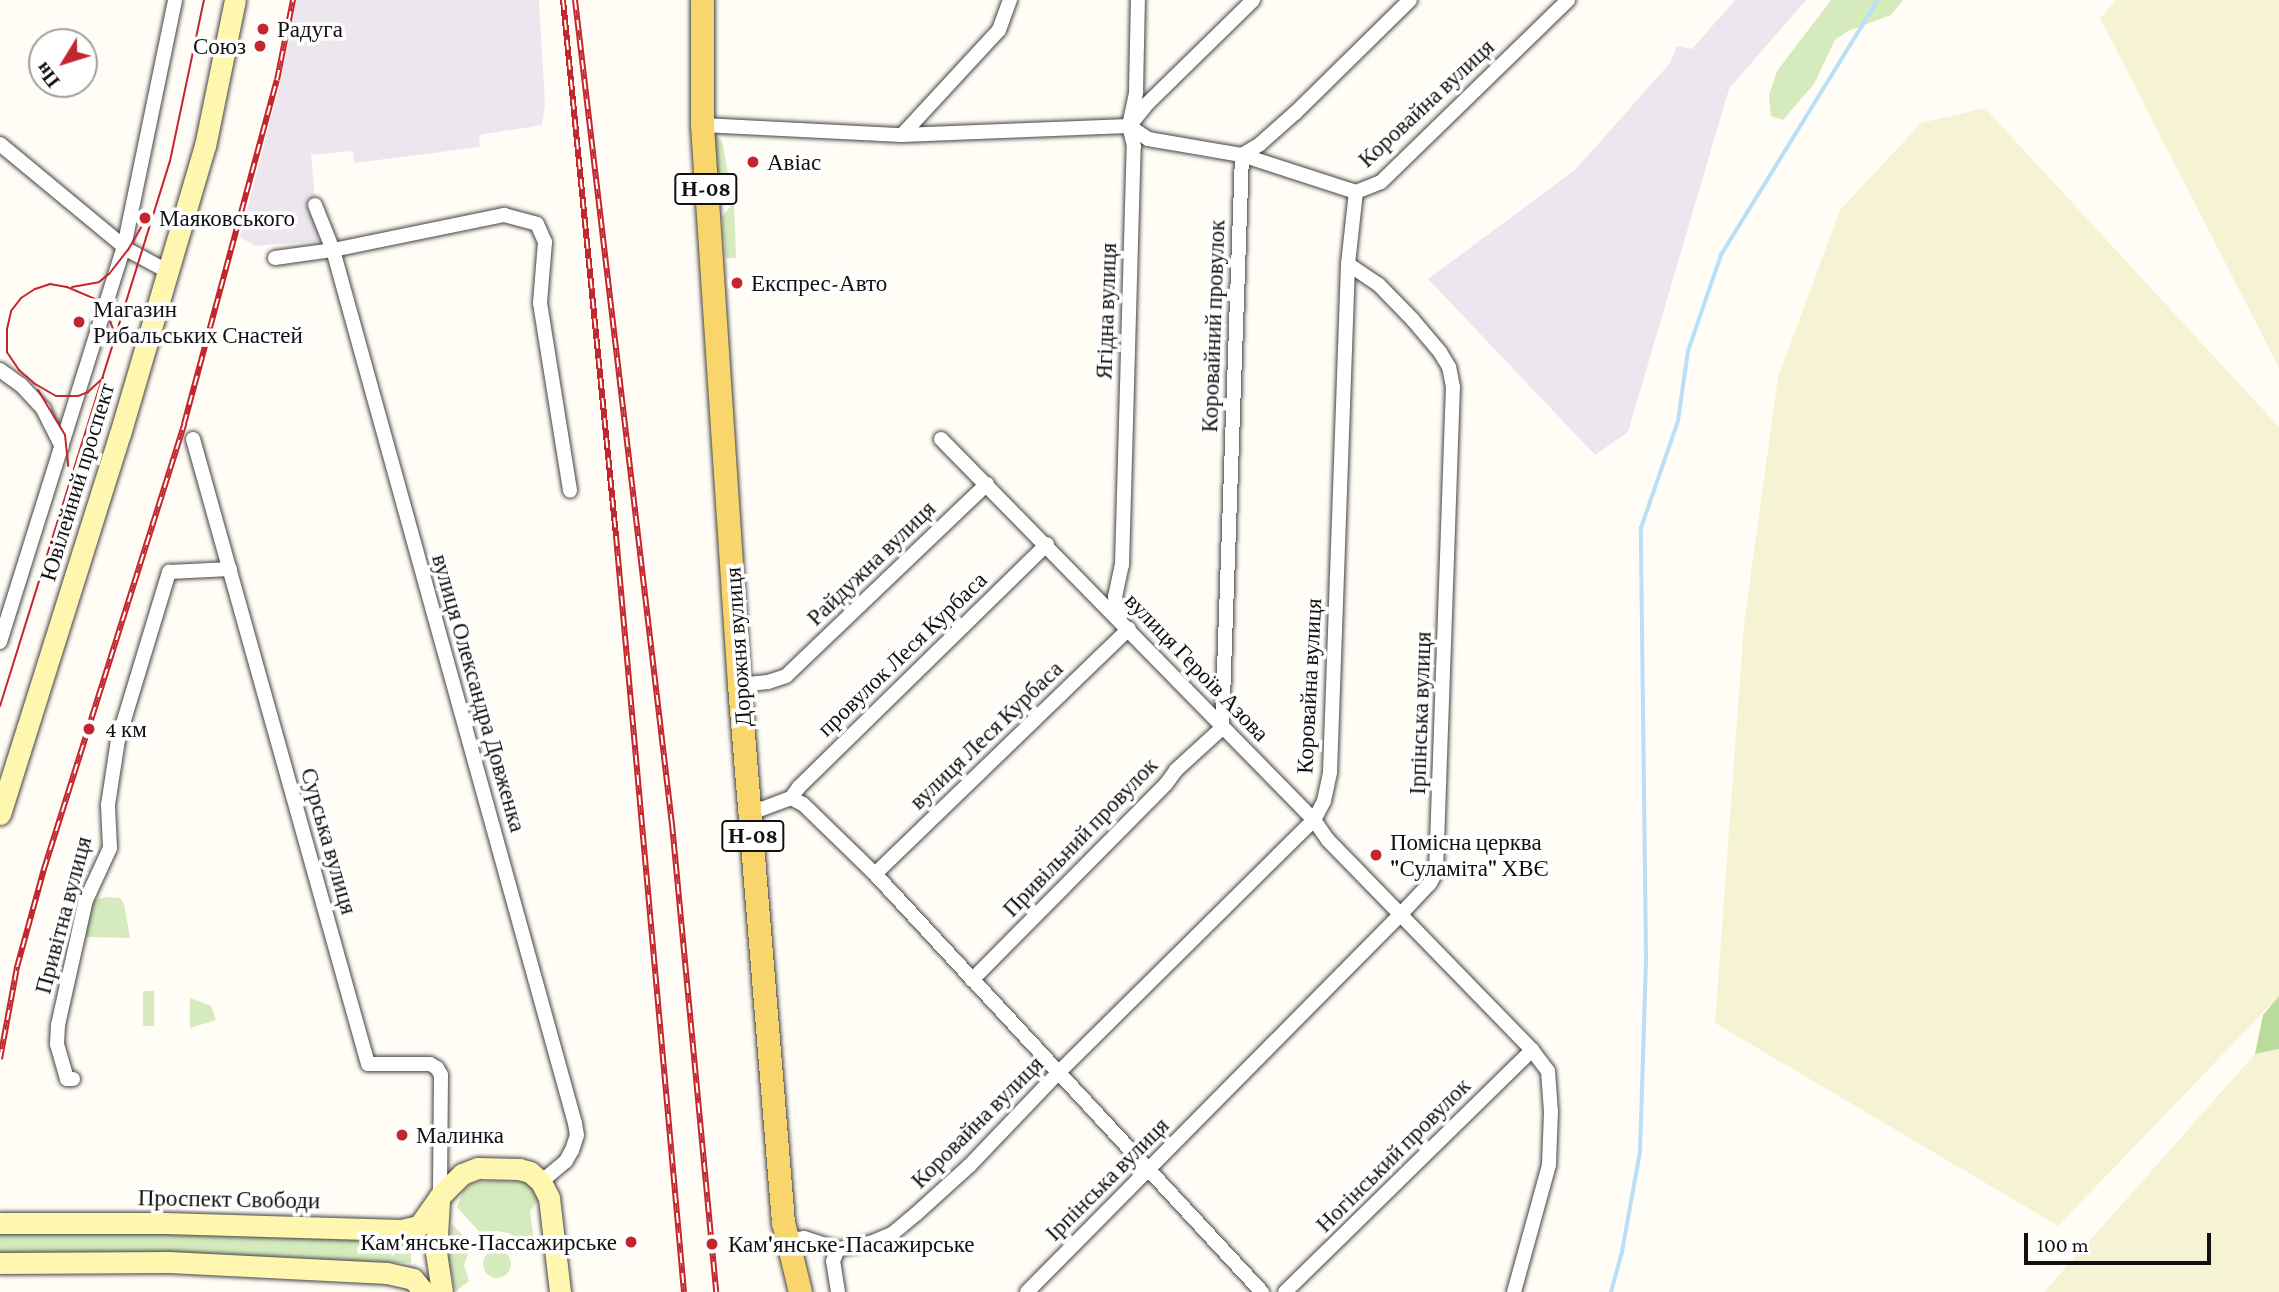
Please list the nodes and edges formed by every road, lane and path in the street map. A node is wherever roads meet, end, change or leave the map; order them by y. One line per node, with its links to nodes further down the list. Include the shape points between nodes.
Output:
1 (175, 0): 16 (street)
2 (235, 0): 20 (main road, Ювілейний проспект, via 205,146)
3 (702, 0): 9 (main road, Дорожня вулиця / Н-08)
4 (1010, 0): 11 (street, via 999,30)
5 (1138, 0): 10 (street, Ягідна вулиця, via 1136,92)
6 (1410, 0): 13 (street, via 1295,113)
7 (1568, 0): 14 (street, Коровайна вулиця, via 1381,182)
8 (1249, 2): 10 (street)
9 (702, 125): 11 (street); 32 (main road, Дорожня вулиця / Н-08)
10 (1129, 126): 11 (street); 13 (street, via 1148,139); 30 (street, Ягідна вулиця, via 1134,146 1123,537 1115,597)
11 (902, 135)
12 (0, 144): 16 (street)
13 (1242, 155): 14 (street); 33 (street, Коровайний провулок)
14 (1356, 192): 19 (street, Коровайна вулиця)
15 (315, 205): 17 (street, вулиця Олександра Довженка)
16 (124, 247): 20 (street); 24 (street)
17 (332, 250): 18 (street); 26 (street, via 504,215 537,223 545,242 540,303); 45 (street, вулиця Олександра Довженка, via 575,1123 577,1135 566,1161)
18 (275, 258)
19 (1348, 264): 37 (street, Коровайна вулиця, via 1330,772); 39 (street, Ірпінська вулиця, via 1379,285 1413,320 1449,367 1453,387 1438,858 1430,883)
20 (167, 271): 36 (main road, Ювілейний проспект)
21 (0, 370): 24 (street, via 43,409)
22 (193, 439): 28 (street, Сурська вулиця)
23 (941, 439): 25 (street, вулиця Героїв Азова)
24 (62, 447): 29 (street)
25 (987, 484): 27 (street, вулиця Героїв Азова); 32 (street, Райдужна вулиця, via 786,676)
26 (570, 491)
27 (1047, 544): 30 (street, вулиця Героїв Азова); 34 (street, провулок Леся Курбаса)
28 (230, 569): 43 (street, Привітна вулиця, via 169,572 118,740 108,805 110,848 86,900 58,1025 57,1044 67,1079); 46 (street, Сурська вулиця, via 368,1064 430,1064 441,1075)
29 (4, 615): 31 (street)
30 (1126, 625): 33 (street, вулиця Героїв Азова); 38 (street, вулиця Леся Курбаса)
31 (0, 642)
32 (740, 685): 35 (main road, Дорожня вулиця / Н-08)
33 (1222, 729): 37 (street, вулиця Героїв Азова); 40 (street, Привільний провулок, via 1176,770)
34 (791, 798): 35 (street); 38 (street, via 803,804)
35 (751, 813): 49 (main road, Дорожня вулиця / Н-08)
36 (0, 814)
37 (1314, 820): 39 (street, вулиця Героїв Азова); 42 (street, Коровайна вулиця)
38 (875, 874): 40 (street)
39 (1400, 915): 41 (street, вулиця Героїв Азова); 44 (street, Ірпінська вулиця)
40 (972, 980): 42 (street)
41 (1532, 1050): 61 (street, Ногінський провулок); 62 (street, вулиця Героїв Азова, via 1548,1071 1549,1166)
42 (1059, 1072): 44 (street); 50 (street, Коровайна вулиця, via 970,1165 892,1234)
43 (73, 1079)
44 (1149, 1169): 53 (street, Ірпінська вулиця); 60 (street)
45 (541, 1182): 46 (main road, via 519,1169 478,1168 462,1174); 56 (main road, via 549,1198)
46 (440, 1196): 48 (main road); 51 (main road)
47 (0, 1223): 48 (main road, Проспект Свободи)
48 (413, 1229): 51 (main road, via 428,1236)
49 (786, 1240): 50 (street, via 813,1240); 57 (main road, Дорожня вулиця / Н-08)
50 (838, 1249): 58 (street, via 833,1261)
51 (436, 1252): 55 (main road)
52 (0, 1263): 54 (main road, via 169,1262 387,1273 412,1279)
53 (1040, 1285): 59 (street, Ірпінська вулиця)
54 (424, 1292)
55 (442, 1292)
56 (560, 1292)
57 (800, 1292)
58 (838, 1292)
59 (1027, 1292)
60 (1262, 1292)
61 (1285, 1292)
62 (1514, 1292)

